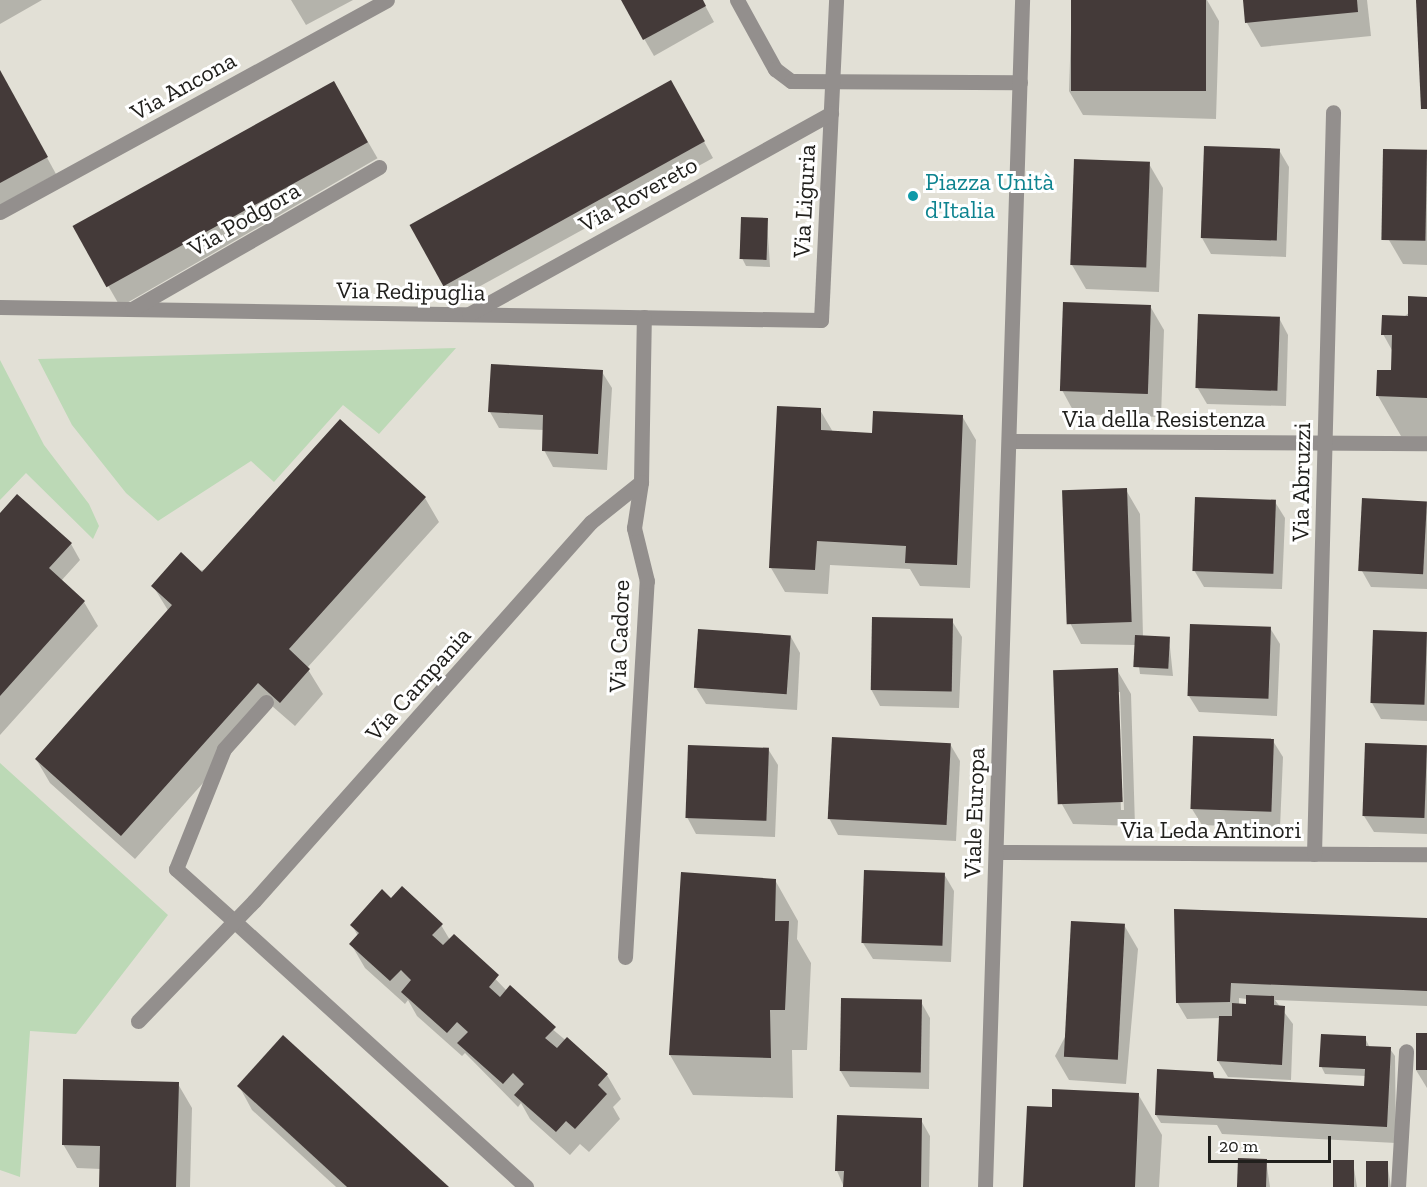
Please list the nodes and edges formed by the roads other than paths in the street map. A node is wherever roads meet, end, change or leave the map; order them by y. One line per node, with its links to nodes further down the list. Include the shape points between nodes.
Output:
1 (387, 0): 10 (street, Via Ancona)
2 (737, 0): 6 (street, via 775,69 791,81)
3 (836, 0): 6 (street, Via Liguria)
4 (1022, 0): 5 (street)
5 (1020, 82): 6 (street); 16 (street)
6 (832, 83): 8 (street, Via Liguria)
7 (1333, 112): 17 (street, Via Abruzzi)
8 (831, 113): 13 (street, Via Rovereto); 15 (street, Via Liguria)
9 (379, 167): 12 (street, Via Podgora)
10 (0, 212)
11 (0, 307): 12 (street, Via Redipuglia)
12 (131, 309): 13 (street, Via Redipuglia)
13 (468, 315): 14 (street, Via Redipuglia)
14 (644, 317): 15 (street, Via Redipuglia); 19 (street, Via Cadore)
15 (821, 320)
16 (1009, 441): 17 (street, Via della Resistenza); 21 (street, Viale Europa)
17 (1324, 442): 18 (street, Via della Resistenza); 22 (street, Via Abruzzi)
18 (1427, 443)
19 (641, 482): 24 (street, Via Campania, via 591,522); 25 (street, Via Cadore, via 634,528 647,581)
20 (266, 702): 24 (street, via 224,749 176,869)
21 (996, 852): 22 (street, Via Leda Antinori); 29 (street, Viale Europa)
22 (1314, 854): 23 (street, Via Leda Antinori)
23 (1427, 854)
24 (234, 921): 26 (street, Via Campania); 28 (street)
25 (625, 957)
26 (138, 1021)
27 (1406, 1051): 30 (street)
28 (526, 1187)
29 (985, 1187)
30 (1398, 1187)

